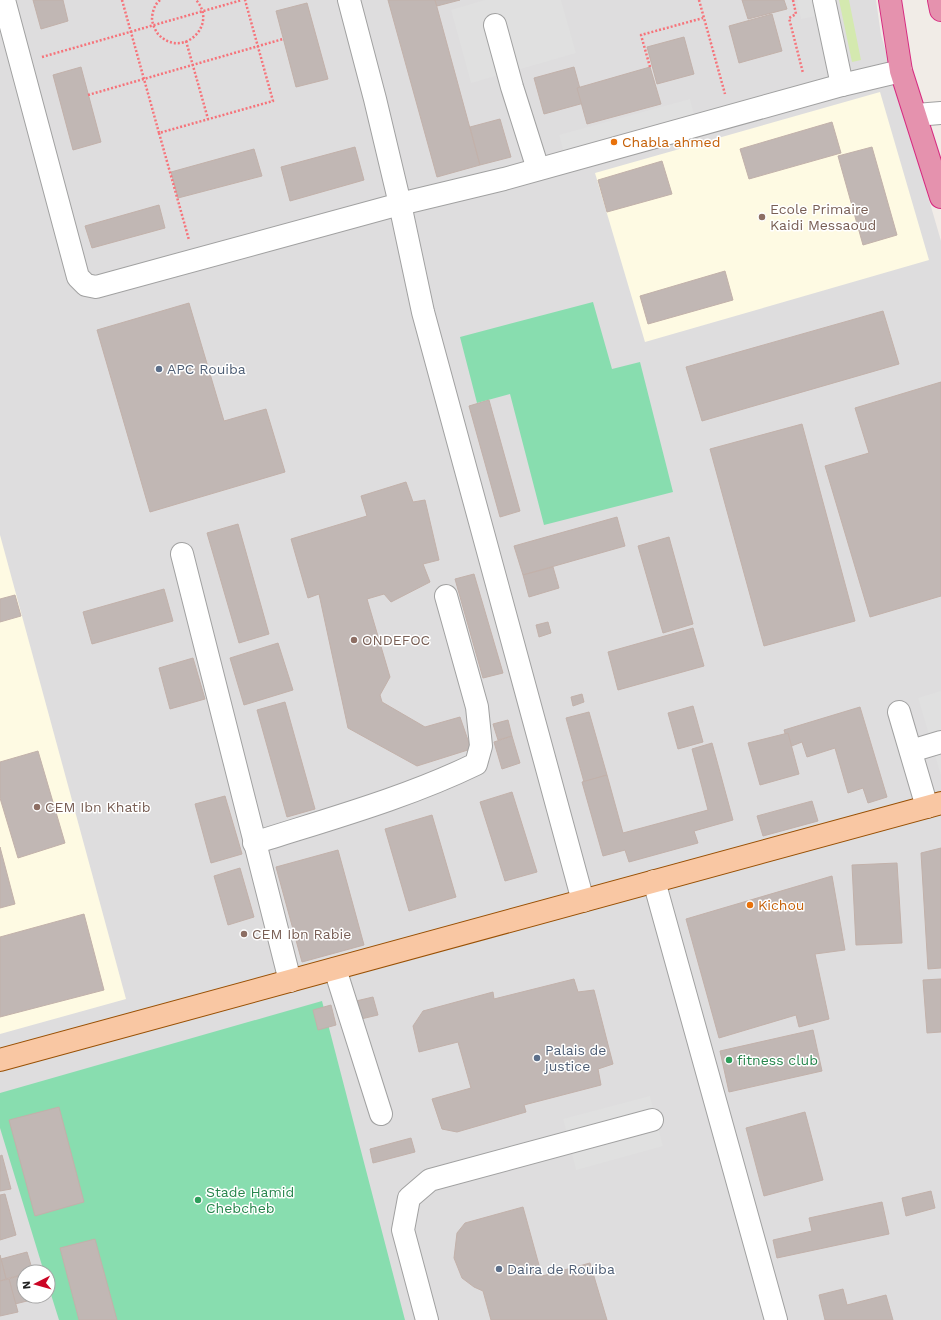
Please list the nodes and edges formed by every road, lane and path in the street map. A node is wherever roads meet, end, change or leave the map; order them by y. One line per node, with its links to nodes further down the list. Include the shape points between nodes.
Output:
1 (4, 0): 21 (street)
2 (122, 0): 17 (path)
3 (160, 0): 15 (path, via 153,11)
4 (196, 0): 13 (path)
5 (244, 0): 13 (path); 20 (path)
6 (349, 0): 36 (street)
7 (699, 0): 14 (path)
8 (793, 0): 27 (path, via 796,14 789,18)
9 (824, 0): 26 (street)
10 (890, 0): 24 (highway)
11 (939, 0): 12 (highway)
12 (941, 10)
13 (202, 12): 15 (path); 19 (path, via 202,24 198,33)
14 (703, 18): 23 (path, via 641,35); 31 (path)
15 (154, 25): 17 (path); 19 (path, via 155,31 171,43)
16 (494, 25): 34 (street)
17 (131, 32): 21 (path); 25 (path)
18 (283, 39): 20 (path)
19 (186, 41): 22 (path)
20 (258, 47): 22 (path); 32 (path, via 273,101)
21 (21, 63): 37 (street, via 78,277 86,285 96,287)
22 (192, 65): 25 (path); 32 (path)
23 (650, 67)
24 (901, 71): 26 (street); 30 (highway)
25 (144, 79): 28 (path); 33 (path)
26 (842, 85): 27 (street)
27 (808, 94): 31 (street)
28 (88, 95)
29 (941, 113): 30 (street)
30 (916, 115): 35 (highway)
31 (731, 116): 34 (street)
32 (208, 119): 33 (path)
33 (159, 133): 37 (path)
34 (538, 169): 36 (street)
35 (941, 197)
36 (400, 204): 37 (street); 46 (street, via 423,312)
37 (194, 259)
38 (182, 554): 44 (street)
39 (446, 596): 44 (street, via 477,707 481,746 476,764 429,785)
40 (899, 712): 42 (street)
41 (941, 742): 42 (street)
42 (911, 751): 43 (street)
43 (934, 805): 45 (main road)
44 (254, 843): 48 (street)
45 (654, 881): 46 (main road); 53 (street)
46 (583, 901): 47 (main road)
47 (335, 969): 48 (main road); 50 (street)
48 (290, 981): 49 (main road)
49 (0, 1060)
50 (381, 1114)
51 (652, 1120): 52 (street, via 430,1180 409,1198 403,1230)
52 (427, 1320)
53 (776, 1320)

